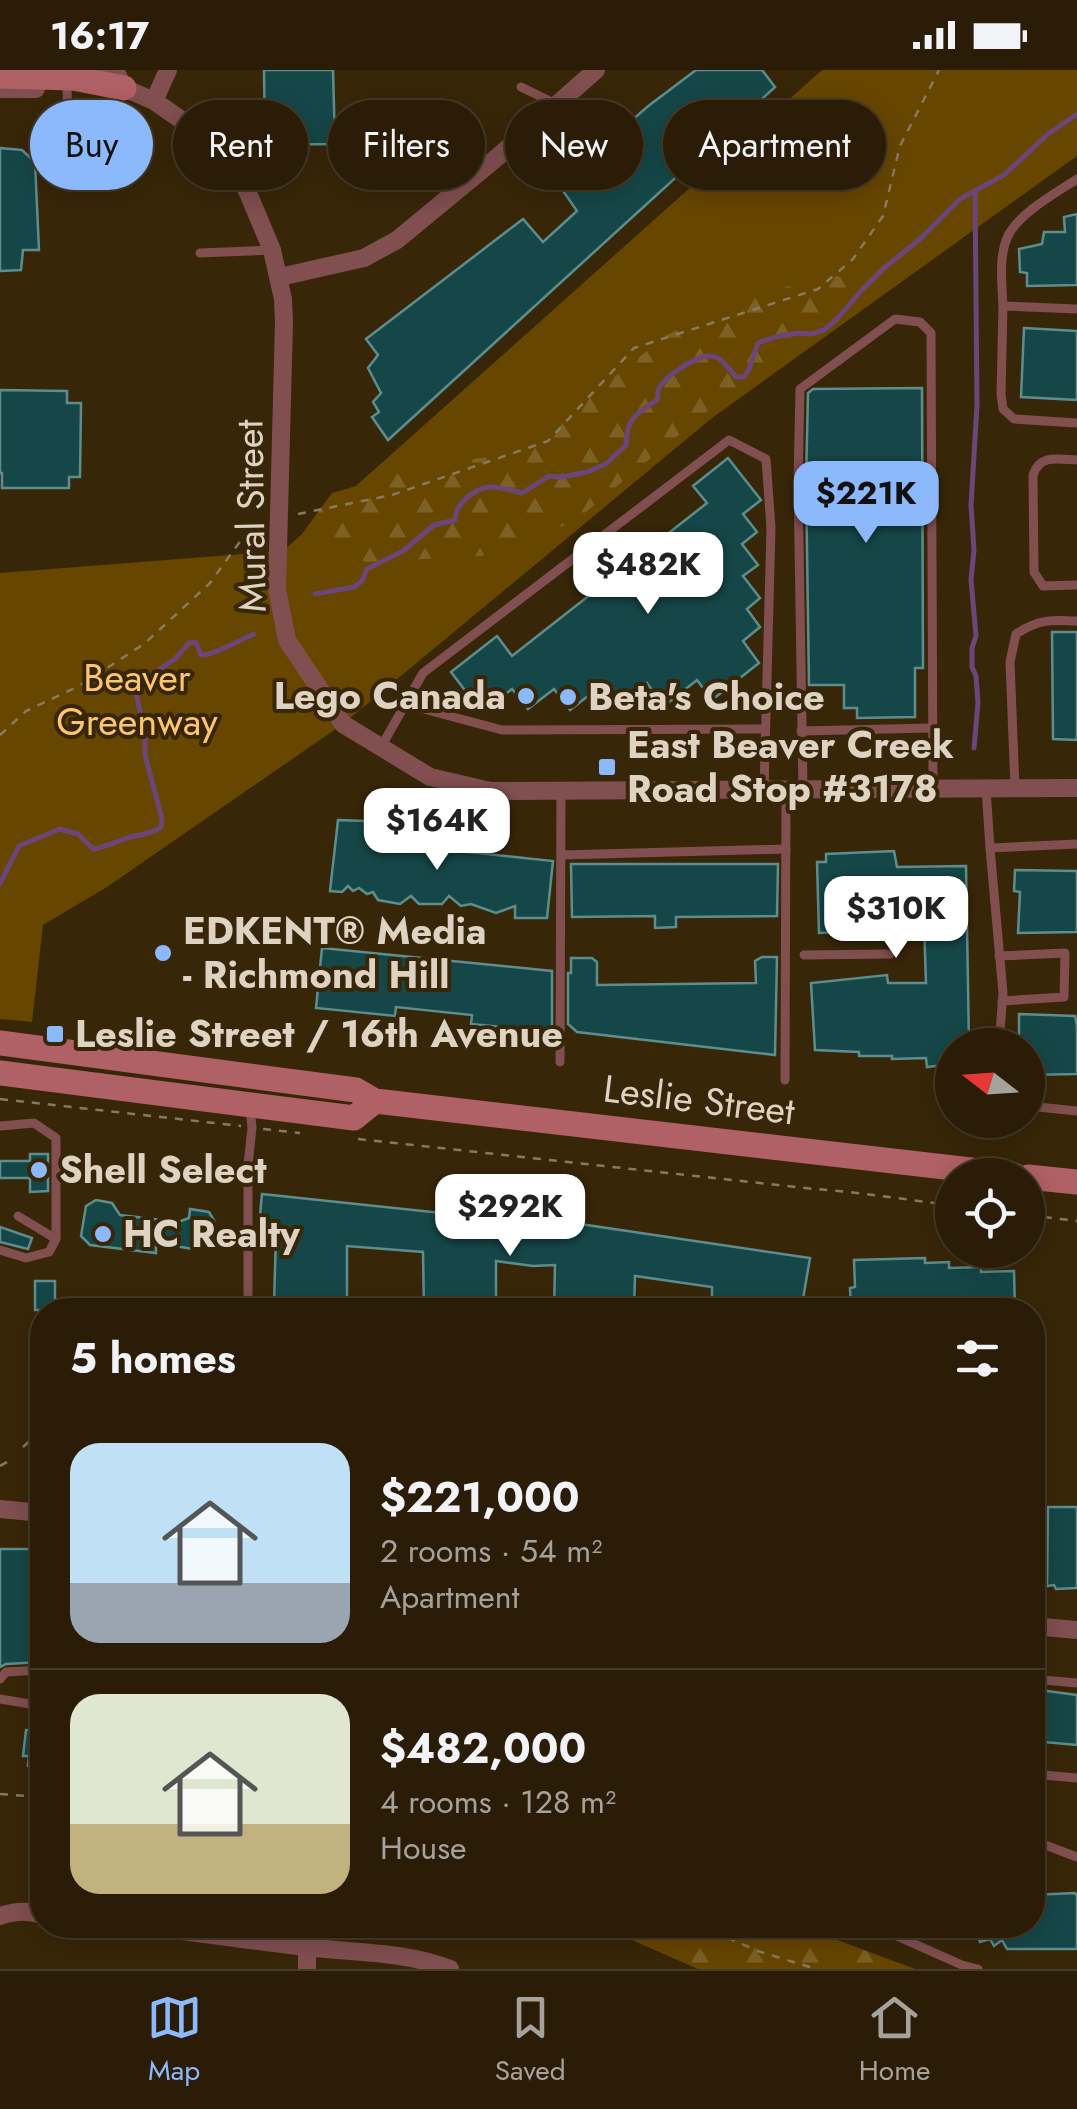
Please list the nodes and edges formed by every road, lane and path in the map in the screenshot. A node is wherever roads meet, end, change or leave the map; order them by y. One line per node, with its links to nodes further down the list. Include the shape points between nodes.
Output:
1 (168, 70): 12 (street)
2 (596, 70): 11 (street)
3 (938, 70): 24 (path, via 900,146 883,216 854,259 818,289 634,348 548,441 392,495)
4 (0, 76): 5 (main road)
5 (115, 79): 8 (street, Mural Street, via 108,95); 12 (street, Mural Street)
6 (521, 86): 10 (lane)
7 (0, 89): 8 (street, Mural Street)
8 (68, 89): 9 (lane)
9 (68, 100)
10 (548, 100)
11 (561, 100)
12 (154, 101): 17 (street, Mural Street, via 240,174)
13 (505, 150): 14 (street)
14 (485, 167)
15 (1077, 179): 20 (lane, via 1007,236)
16 (456, 190): 19 (street, via 364,258)
17 (272, 250): 18 (lane); 19 (street, Mural Street)
18 (200, 253)
19 (280, 277): 33 (street, Mural Street, via 277,589 287,640 343,724)
20 (1002, 306): 21 (lane); 22 (lane, via 1003,409 1014,418)
21 (1077, 309)
22 (1077, 424)
23 (1077, 460): 26 (lane, via 1044,460 1033,475 1034,572 1043,586)
24 (296, 514)
25 (256, 530): 32 (path, via 144,644 26,711)
26 (1077, 585)
27 (1077, 620): 36 (lane, via 1047,620 1016,634 1010,662)
28 (405, 704): 30 (lane, via 502,730); 30 (lane, via 423,673 729,440 766,459); 33 (lane)
29 (931, 728): 31 (lane); 31 (lane, via 931,333 920,322 896,319 800,389); 34 (lane)
30 (765, 729): 38 (lane)
31 (801, 731): 39 (lane)
32 (0, 735)
33 (380, 747): 40 (street, Mural Street, via 430,777 490,791)
34 (933, 788): 35 (street, Mural Street); 39 (street, Mural Street)
35 (986, 788): 36 (street, Mural Street); 42 (lane)
36 (1015, 788): 37 (street, Mural Street)
37 (1077, 788)
38 (764, 790): 39 (street, Mural Street); 40 (street, Mural Street)
39 (795, 790): 43 (lane)
40 (561, 791): 44 (lane)
41 (1077, 844): 42 (lane)
42 (990, 848): 47 (lane)
43 (786, 849): 44 (lane); 53 (lane)
44 (561, 856): 51 (lane)
45 (890, 954): 46 (lane)
46 (804, 955)
47 (999, 956): 48 (lane); 48 (lane, via 1065,953 1064,997)
48 (1002, 1001): 49 (lane)
49 (1000, 1028)
50 (0, 1044): 55 (main road, Leslie Street, via 356,1090)
51 (560, 1062)
52 (0, 1073): 58 (main road, Leslie Street)
53 (785, 1080)
54 (0, 1098): 58 (path)
55 (375, 1102): 58 (main road, Leslie Street, via 354,1118); 63 (main road, Leslie Street)
56 (1045, 1108): 57 (lane)
57 (1077, 1112)
58 (245, 1116): 72 (lane, via 252,1128)
59 (0, 1126): 70 (lane, via 34,1122 56,1138)
60 (267, 1129): 61 (path)
61 (306, 1134)
62 (345, 1138): 66 (path)
63 (935, 1166)
64 (1045, 1179): 65 (main road)
65 (1077, 1182)
66 (935, 1204)
67 (18, 1216): 70 (lane)
68 (1045, 1216): 69 (path)
69 (1077, 1221)
70 (56, 1240): 71 (lane, via 49,1252 26,1258)
71 (0, 1250)
72 (248, 1298)
73 (30, 1441): 74 (path)
74 (24, 1447)
75 (8, 1461): 76 (path)
76 (0, 1466)
77 (0, 1509): 78 (street)
78 (30, 1512)
79 (1045, 1627): 80 (street)
80 (1077, 1630)
81 (30, 1671): 82 (lane, via 6,1672)
82 (0, 1679)
83 (1045, 1680): 84 (lane)
84 (1077, 1683)
85 (0, 1699): 86 (lane)
86 (30, 1704)
87 (1045, 1775): 88 (lane)
88 (1077, 1778)
89 (0, 1794): 90 (path)
90 (30, 1796)
91 (1045, 1845): 92 (lane)
92 (1077, 1857)
93 (30, 1912): 94 (street)
94 (0, 1916)
95 (251, 1938): 98 (street)
96 (727, 1938): 101 (path)
97 (901, 1938): 102 (lane)
98 (307, 1948): 99 (street); 100 (street)
99 (307, 1969)
100 (450, 1969)
101 (816, 1969)
102 (978, 1969)

